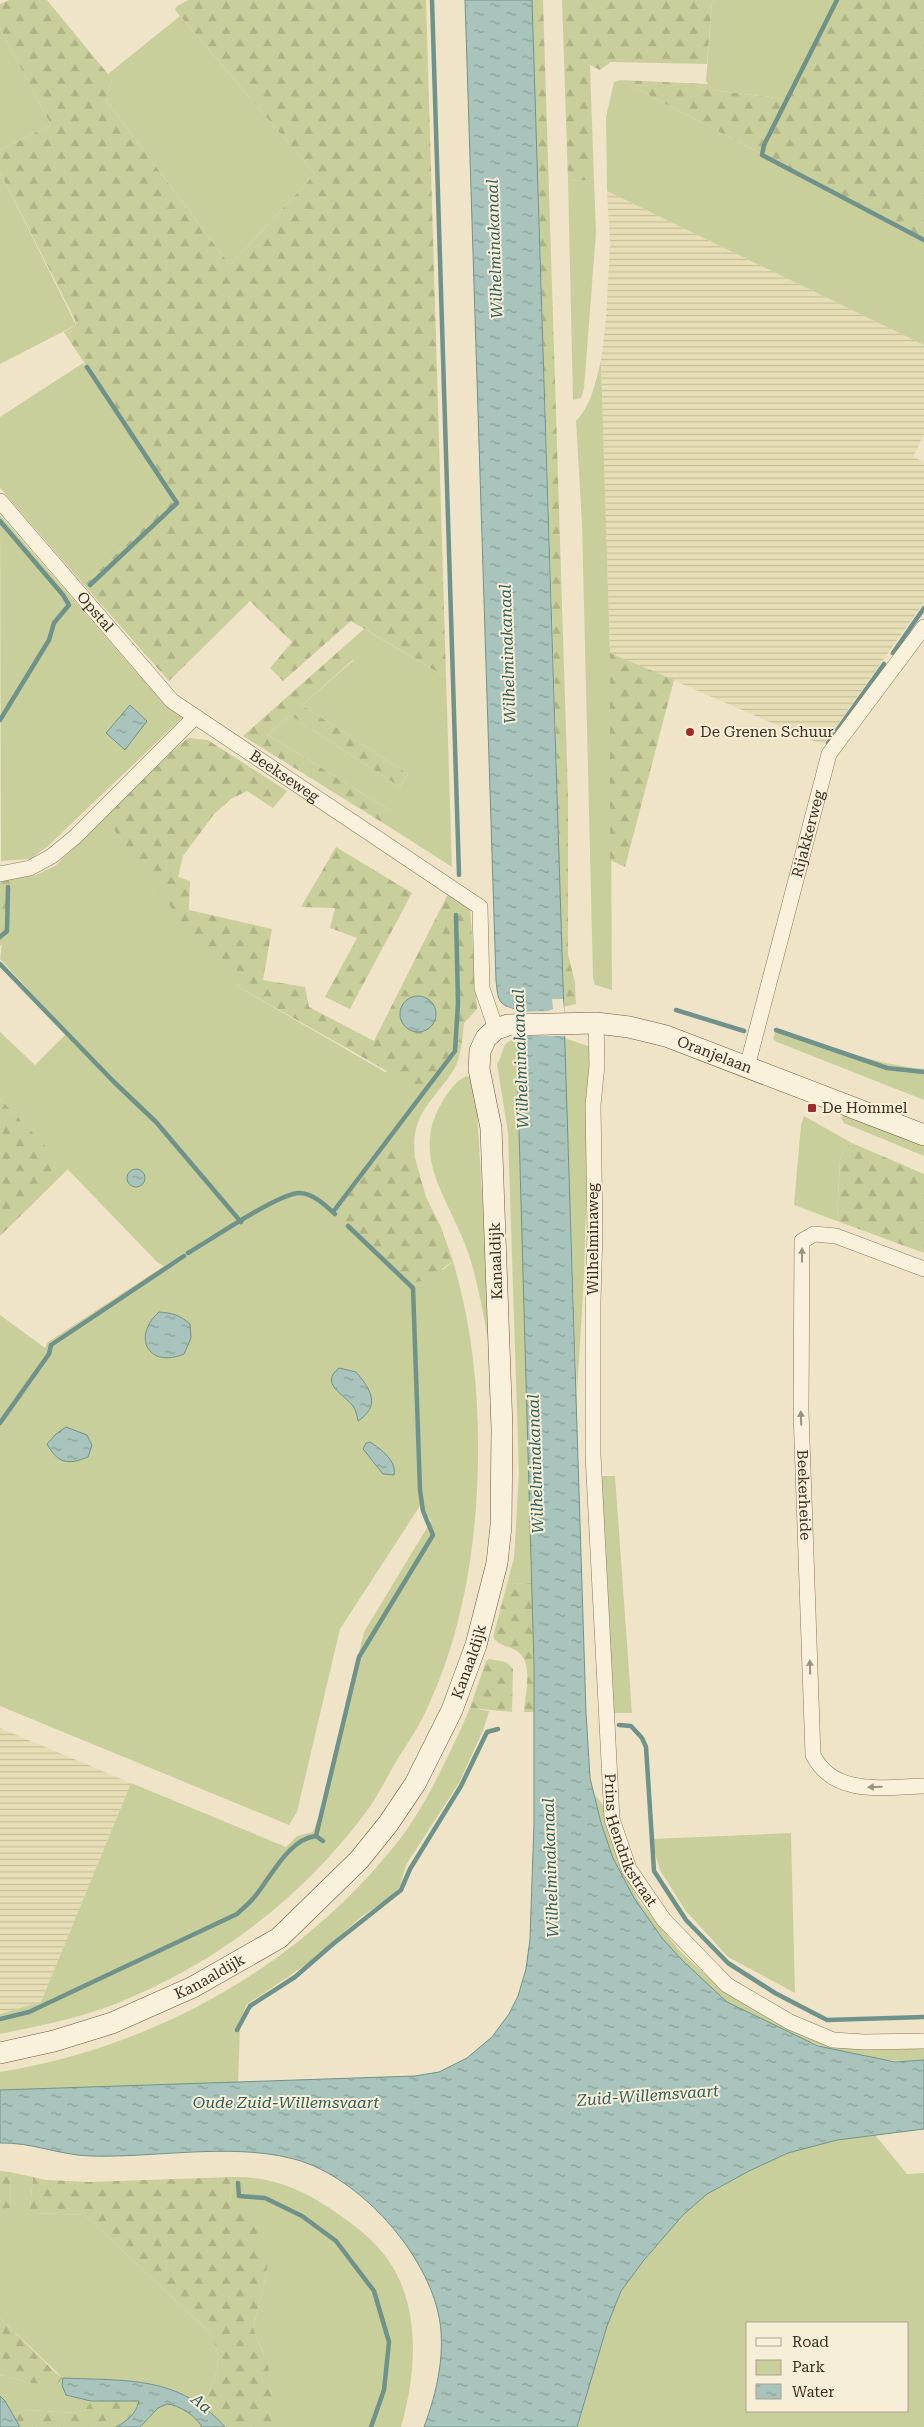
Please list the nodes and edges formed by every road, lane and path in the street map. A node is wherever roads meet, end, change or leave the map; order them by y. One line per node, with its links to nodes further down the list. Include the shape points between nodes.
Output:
1 (0, 501): 3 (street, Opstal, via 172,701)
2 (924, 627): 7 (street, Rijakkerweg, via 828,754)
3 (194, 718): 4 (street, via 52,856 30,868); 6 (street, Beekseweg, via 480,907 482,988)
4 (0, 874)
5 (596, 1023): 6 (main road, Oranjelaan); 7 (main road, Oranjelaan, via 666,1036); 10 (street, Wilhelminaweg)
6 (502, 1027): 13 (main road, Kanaaldijk, via 486,1038 480,1051 479,1069 491,1128 502,1428 501,1526 497,1563 476,1645 452,1710 415,1784 388,1824 359,1860 279,1938 193,1987 112,2024)
7 (747, 1067): 8 (main road, Oranjelaan)
8 (924, 1135)
9 (924, 1268): 11 (street, Beekerheide, one-way to 9, via 862,1788 834,1778 820,1768 813,1755 801,1412 802,1241 814,1234 836,1236)
10 (593, 1455): 12 (street, Prins Hendrikstraat, via 612,1819 629,1869 664,1920 727,1985 782,2018 833,2040)
11 (924, 1786)
12 (924, 2041)
13 (0, 2053)

